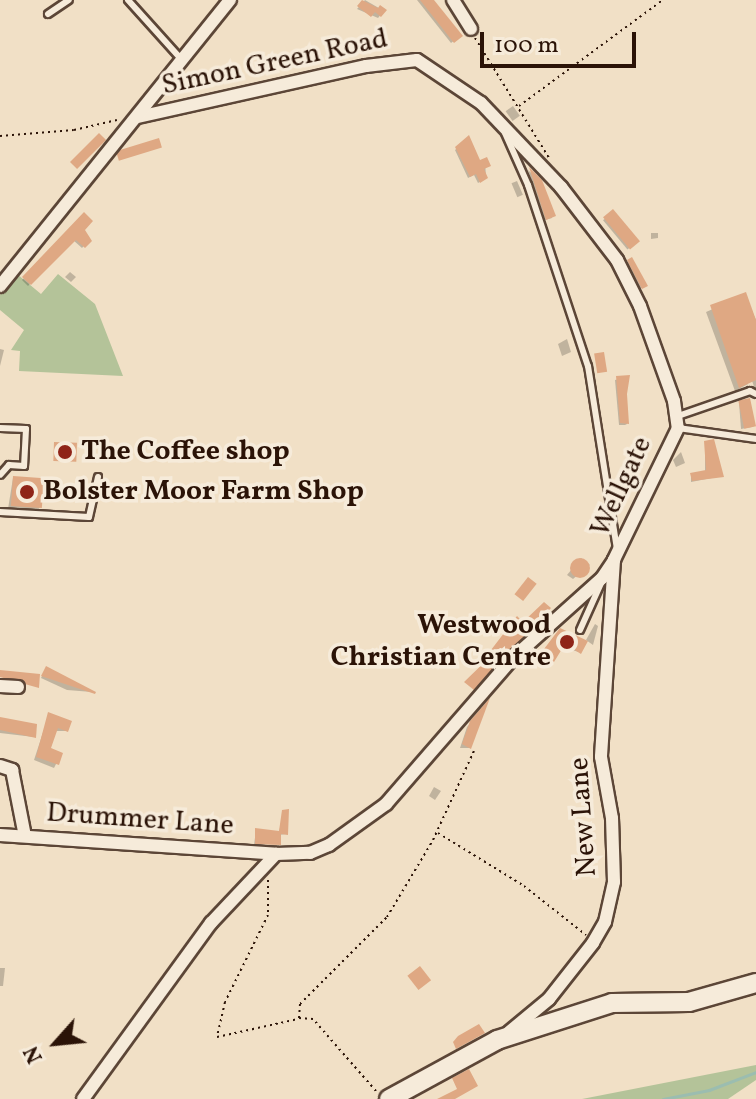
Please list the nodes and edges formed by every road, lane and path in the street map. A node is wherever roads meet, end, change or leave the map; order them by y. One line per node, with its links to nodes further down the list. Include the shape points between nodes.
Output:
1 (69, 0): 6 (lane)
2 (128, 0): 8 (lane)
3 (230, 0): 8 (street)
4 (453, 0): 7 (street)
5 (663, 0): 9 (path)
6 (48, 14)
7 (471, 29): 9 (path)
8 (182, 60): 10 (street)
9 (518, 106): 13 (path)
10 (138, 117): 11 (street, Simon Green Road, via 405,59 441,72); 12 (path, via 74,130); 14 (street)
11 (499, 121): 16 (street, Simon Green Road, via 561,187 617,260 640,306); 23 (lane, via 528,185 583,350)
12 (0, 136)
13 (552, 164)
14 (0, 286)
15 (756, 394): 17 (lane, via 750,391)
16 (674, 401): 17 (street, Wellgate)
17 (678, 422): 19 (lane); 23 (street, Wellgate)
18 (0, 428): 20 (lane, via 26,429 24,466 9,465)
19 (756, 439)
20 (0, 475)
21 (98, 477): 22 (lane, via 89,517)
22 (0, 512)
23 (616, 556): 24 (street, Drummer Lane); 25 (street, Wellgate)
24 (602, 578): 26 (lane); 34 (street, Drummer Lane, via 514,657 433,755 359,828 310,853)
25 (612, 594): 35 (street, New Lane, via 601,757 612,818 614,882 605,922)
26 (580, 630)
27 (0, 686): 28 (street)
28 (18, 687)
29 (474, 751): 31 (path)
30 (6, 768): 33 (street)
31 (437, 832): 35 (path, via 524,886); 37 (path, via 387,917 300,1004)
32 (0, 835): 33 (street, Drummer Lane)
33 (25, 836): 34 (street, Drummer Lane)
34 (276, 854): 37 (path, via 269,868 268,915 225,1002 217,1037); 39 (street, via 207,928)
35 (593, 943): 38 (street, New Lane, via 549,999)
36 (756, 983): 38 (street, via 689,1002 612,1003)
37 (299, 1018): 40 (path, via 313,1019)
38 (497, 1040): 41 (street)
39 (83, 1099)
40 (382, 1099)
41 (389, 1099)

